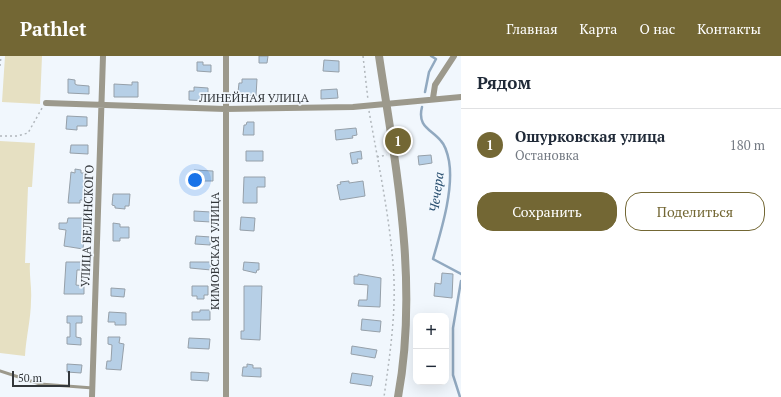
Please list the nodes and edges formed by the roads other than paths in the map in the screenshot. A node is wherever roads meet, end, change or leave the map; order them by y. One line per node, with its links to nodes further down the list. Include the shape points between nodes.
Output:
1 (103, 56): 9 (street, УЛИЦА БЕЛИНСКОГО)
2 (226, 56): 10 (street, КИМОВСКАЯ УЛИЦА)
3 (378, 56): 8 (street)
4 (454, 56): 6 (street, via 435,85)
5 (461, 97): 6 (street, ЛИНЕЙНАЯ УЛИЦА)
6 (433, 98): 8 (street, ЛИНЕЙНАЯ УЛИЦА)
7 (46, 104): 9 (street, ЛИНЕЙНАЯ УЛИЦА)
8 (386, 104): 10 (street, ЛИНЕЙНАЯ УЛИЦА); 15 (street, via 404,230 407,308)
9 (102, 105): 10 (street, ЛИНЕЙНАЯ УЛИЦА); 12 (street, УЛИЦА БЕЛИНСКОГО)
10 (225, 109): 14 (street, КИМОВСКАЯ УЛИЦА)
11 (0, 371): 12 (lane, via 40,384)
12 (93, 388): 13 (street, УЛИЦА БЕЛИНСКОГО)
13 (92, 397)
14 (226, 397)
15 (398, 397)

